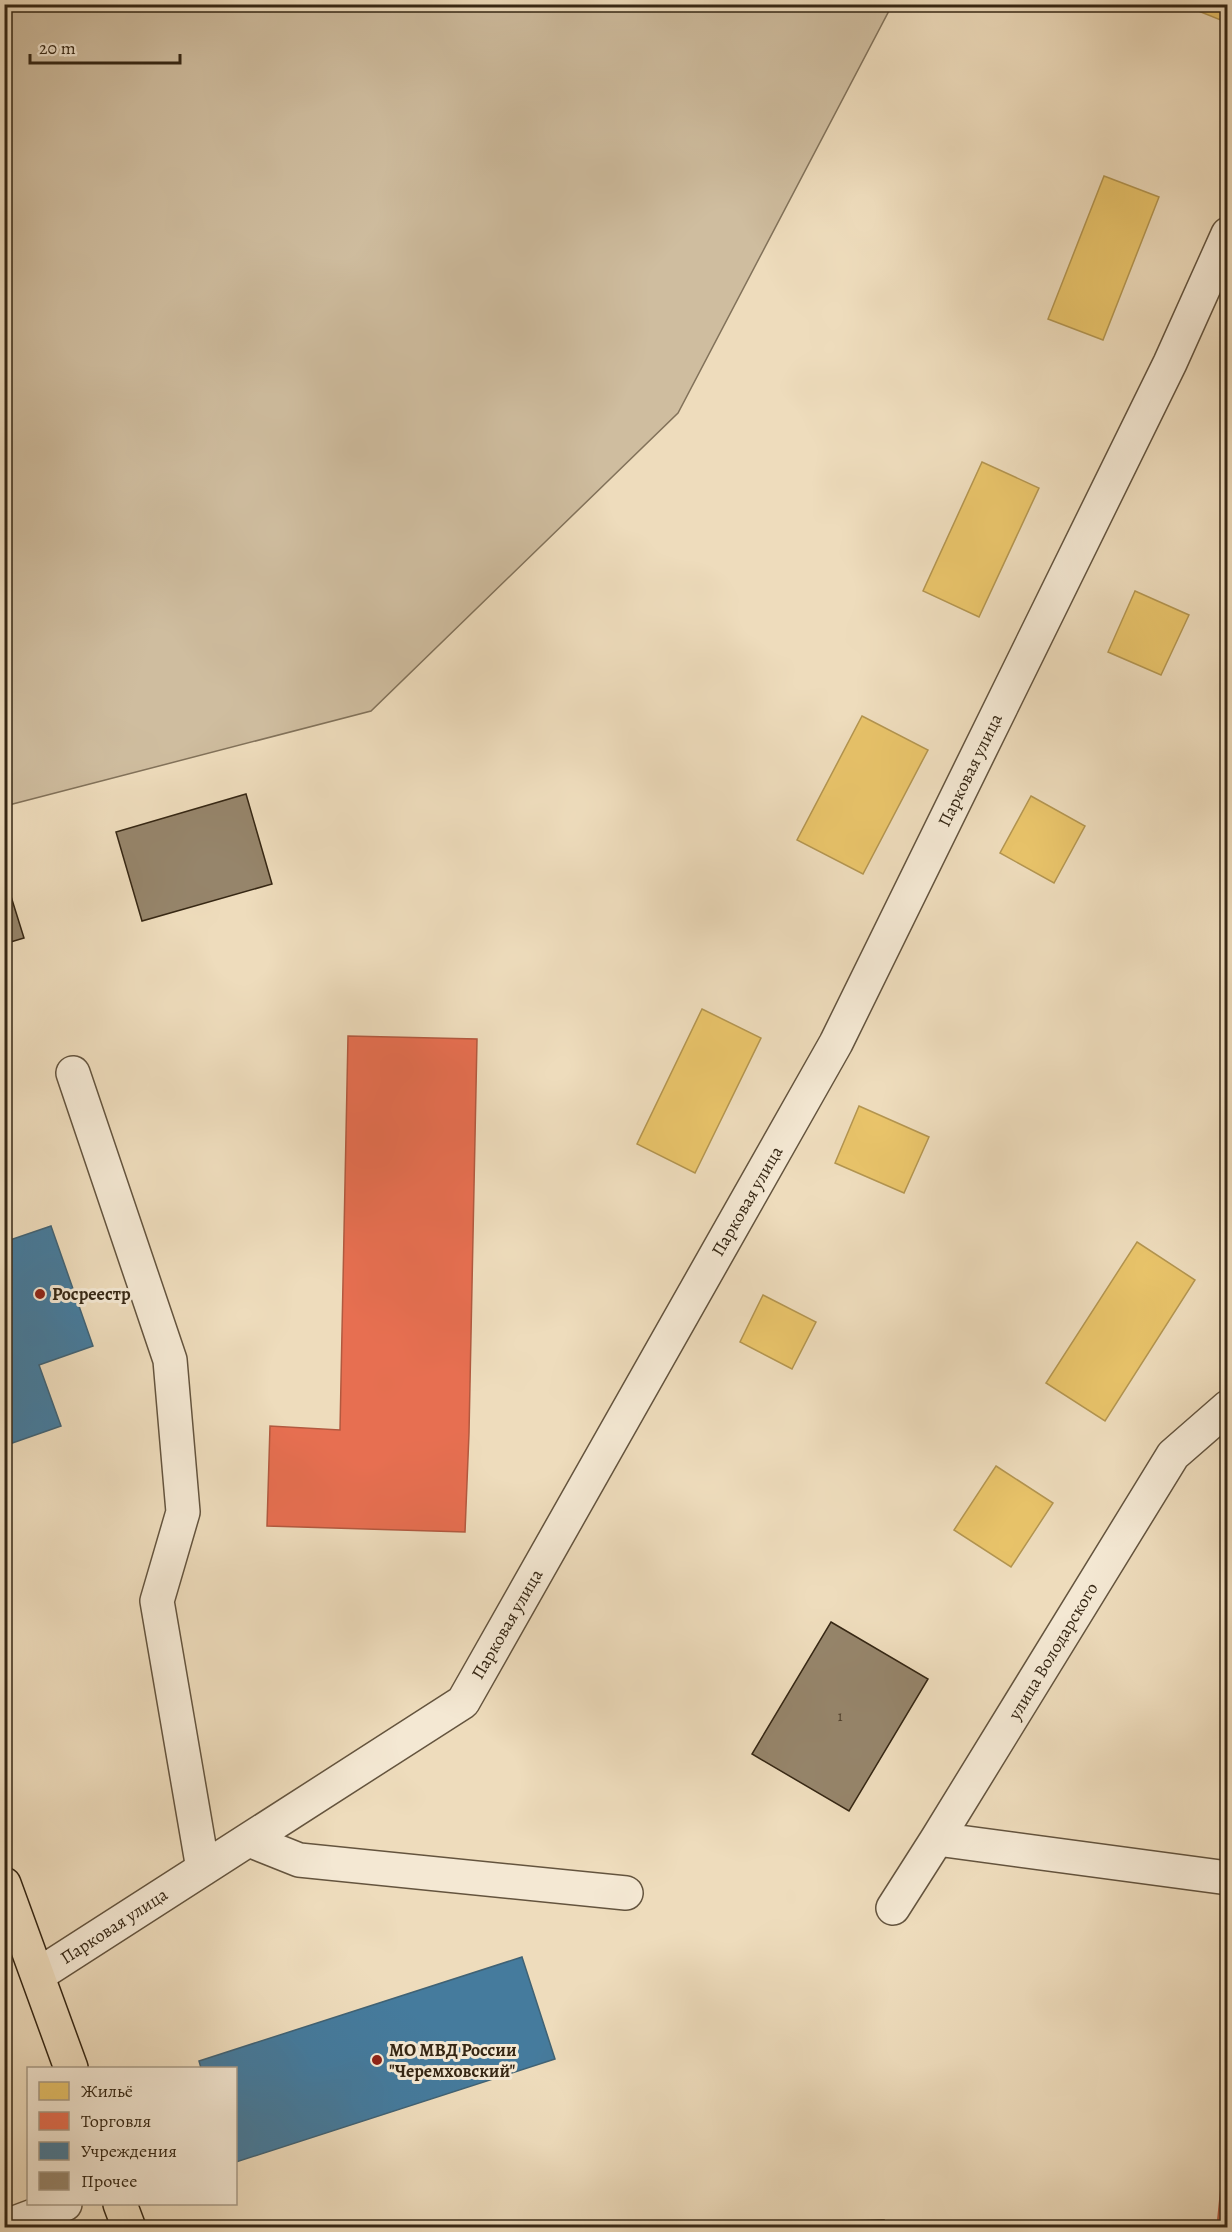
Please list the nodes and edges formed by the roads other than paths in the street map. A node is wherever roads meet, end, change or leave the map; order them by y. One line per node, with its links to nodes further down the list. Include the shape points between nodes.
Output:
1 (1227, 234): 5 (street, Парковая улица, via 1170,363 836,1043 463,1702)
2 (73, 1073): 6 (street, via 170,1360 183,1512 157,1601)
3 (1227, 1407): 4 (street, улица Володарского, via 1173,1455)
4 (937, 1839): 7 (street); 10 (street, улица Володарского)
5 (249, 1840): 6 (street, Парковая улица); 9 (street, via 299,1860)
6 (203, 1869): 11 (street, Парковая улица)
7 (1227, 1878)
8 (4, 1884): 11 (main road)
9 (626, 1893)
10 (892, 1908)
11 (38, 1975): 12 (main road)
12 (72, 2067)
13 (62, 2205): 15 (street)
14 (120, 2205): 16 (main road)
15 (4, 2227)
16 (129, 2228)

